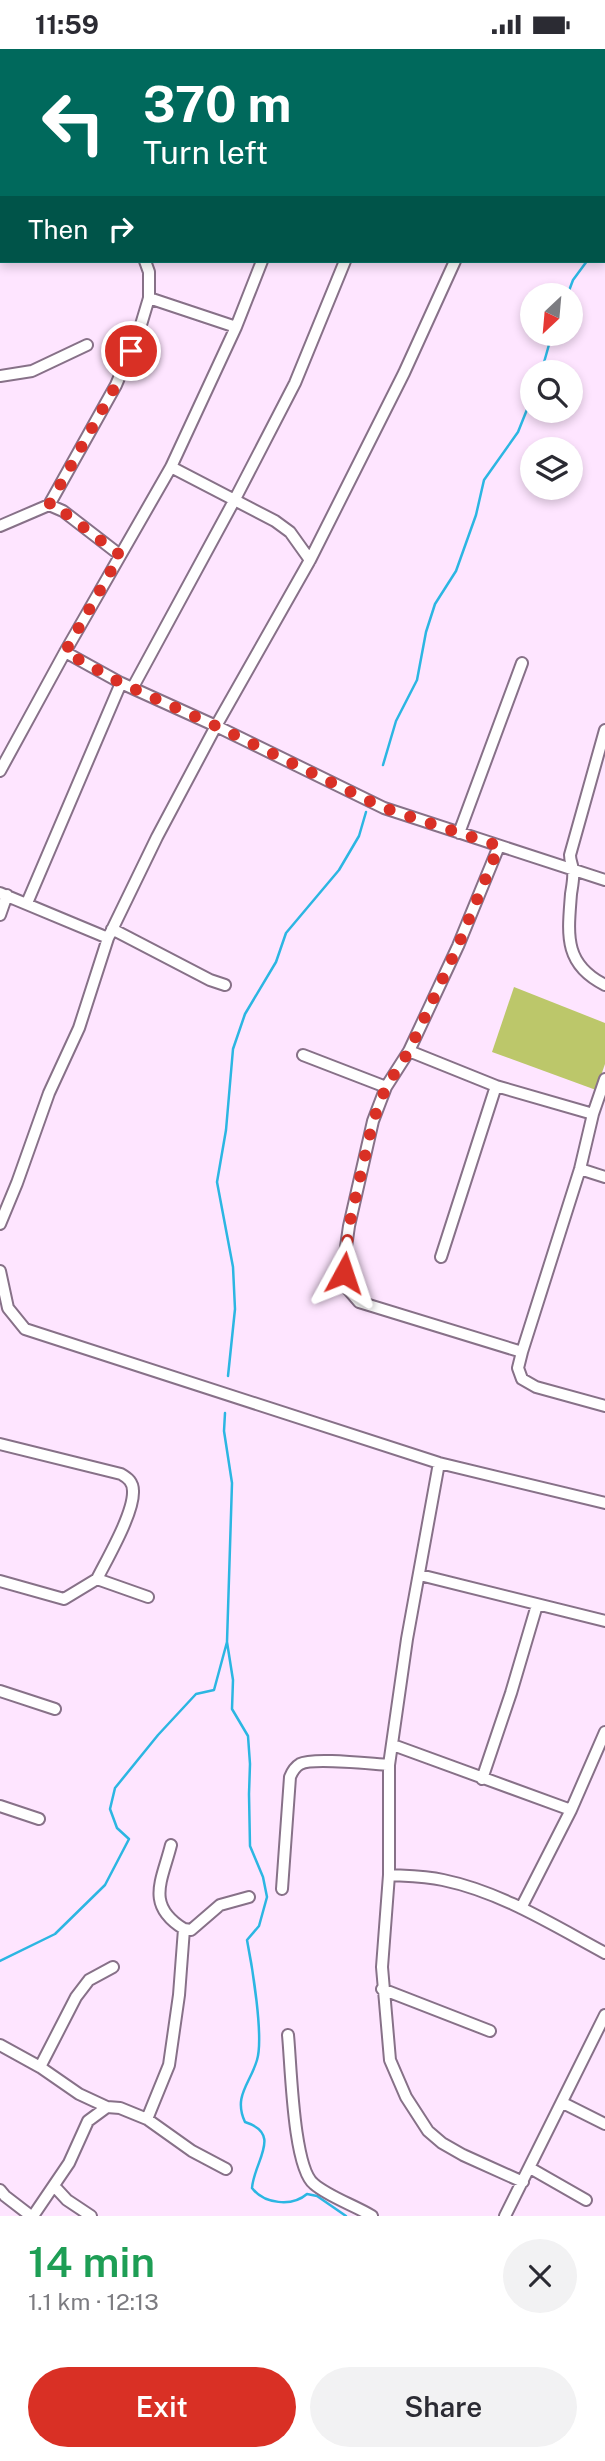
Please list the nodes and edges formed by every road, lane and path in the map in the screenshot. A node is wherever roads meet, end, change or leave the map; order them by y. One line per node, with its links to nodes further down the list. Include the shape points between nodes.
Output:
1 (146, 263): 5 (street)
2 (261, 263): 6 (street)
3 (344, 263): 10 (street, via 295,383)
4 (454, 263): 14 (street)
5 (149, 298): 6 (street); 11 (street, via 116,385)
6 (236, 327): 9 (street)
7 (87, 345): 8 (street, via 32,371)
8 (0, 376)
9 (170, 467): 10 (street); 13 (street)
10 (235, 499): 14 (street, via 290,532); 18 (street)
11 (49, 505): 12 (street); 13 (street)
12 (0, 526)
13 (120, 555): 15 (street)
14 (310, 560): 19 (street)
15 (65, 652): 17 (street); 21 (street)
16 (522, 663): 22 (street)
17 (121, 683): 18 (street); 27 (street)
18 (133, 687): 19 (street)
19 (216, 726): 22 (street, via 384,808); 29 (street)
20 (605, 730): 24 (street, via 569,855)
21 (0, 771)
22 (459, 833): 23 (street)
23 (499, 846): 24 (street); 32 (street)
24 (573, 870): 25 (street); 31 (street, via 568,933 572,951 580,967)
25 (605, 880)
26 (3, 894): 27 (street); 28 (street)
27 (27, 903): 29 (street)
28 (0, 915)
29 (110, 933): 30 (street); 40 (street, via 79,1028 49,1093)
30 (225, 985)
31 (605, 985)
32 (409, 1051): 35 (street); 36 (street)
33 (303, 1055): 36 (street)
34 (605, 1079): 37 (street)
35 (496, 1086): 37 (street); 41 (street)
36 (386, 1087): 43 (street, via 373,1121 349,1226 347,1288 359,1301)
37 (593, 1114): 38 (street)
38 (580, 1169): 39 (street); 43 (street)
39 (605, 1177)
40 (0, 1224)
41 (441, 1257)
42 (0, 1271): 46 (street, via 8,1308 25,1329)
43 (522, 1352): 44 (street, via 518,1368 522,1379)
44 (605, 1406)
45 (0, 1444): 49 (street, via 121,1474 131,1483 132,1501)
46 (439, 1463): 47 (street); 48 (street)
47 (605, 1503)
48 (420, 1575): 52 (street); 57 (street)
49 (97, 1579): 50 (street, via 64,1599); 51 (street)
50 (0, 1581)
51 (148, 1597)
52 (537, 1605): 53 (street); 59 (street)
53 (605, 1621)
54 (0, 1691): 55 (street)
55 (55, 1709)
56 (605, 1732): 61 (street)
57 (393, 1745): 58 (street); 59 (street)
58 (389, 1765): 64 (street); 65 (street, via 318,1761 301,1763 293,1770)
59 (482, 1779): 61 (street)
60 (0, 1806): 62 (street)
61 (571, 1810): 67 (street)
62 (39, 1819)
63 (171, 1845): 68 (street, via 159,1902 163,1913)
64 (389, 1875): 67 (street, via 440,1879); 71 (street)
65 (282, 1889)
66 (249, 1897): 68 (street, via 220,1905 191,1930)
67 (521, 1908): 69 (street)
68 (184, 1929): 81 (street, via 169,2065)
69 (605, 1953)
70 (113, 1967): 77 (street, via 89,1980 76,1997)
71 (382, 1989): 73 (street); 86 (street, via 390,2060 428,2131 463,2155)
72 (605, 2015): 75 (street)
73 (490, 2031)
74 (288, 2035): 92 (street, via 304,2170 314,2185)
75 (600, 2039): 79 (street)
76 (0, 2045): 77 (street)
77 (40, 2067): 78 (street)
78 (79, 2094): 80 (street); 82 (street)
79 (563, 2103): 83 (street); 84 (street)
80 (107, 2106): 81 (street); 82 (street)
81 (147, 2119): 85 (street)
82 (88, 2120): 87 (street)
83 (605, 2124)
84 (530, 2168): 86 (street); 89 (street)
85 (226, 2169)
86 (523, 2182): 93 (street)
87 (55, 2187): 90 (street); 91 (street)
88 (0, 2190): 90 (street)
89 (586, 2200)
90 (32, 2216)
91 (91, 2216)
92 (372, 2216)
93 (505, 2216)

